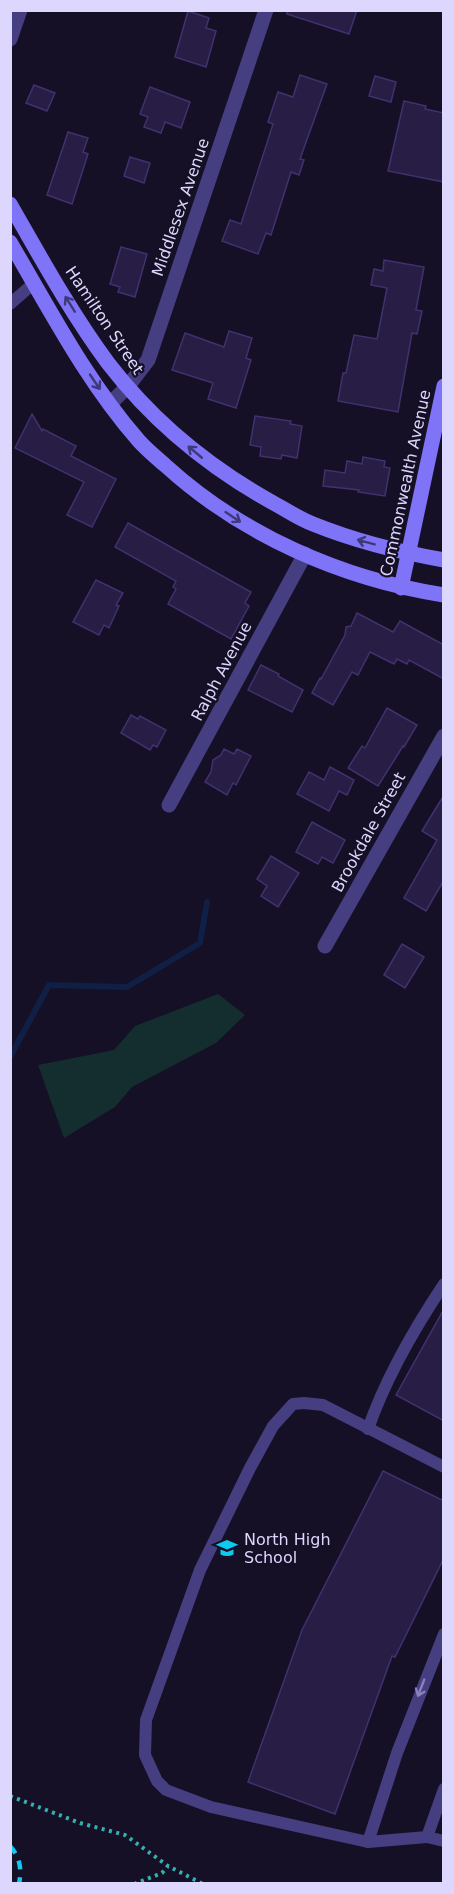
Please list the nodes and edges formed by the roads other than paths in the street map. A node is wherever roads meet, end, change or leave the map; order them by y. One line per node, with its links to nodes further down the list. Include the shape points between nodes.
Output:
1 (20, 10): 3 (street)
2 (266, 10): 8 (street, Middlesex Avenue, via 148,360)
3 (10, 39)
4 (10, 204): 8 (main road, Hamilton Street, one-way to 4, via 81,323)
5 (10, 242): 6 (main road)
6 (34, 283): 7 (lane); 10 (main road, one-way to 10)
7 (10, 304)
8 (128, 386): 10 (street, Middlesex Avenue); 12 (main road, Hamilton Street, one-way to 8, via 310,523 261,496 205,460 156,419)
9 (444, 386): 12 (main road, Commonwealth Avenue)
10 (110, 404): 11 (main road, one-way to 11, via 140,442 192,489 247,526)
11 (304, 554): 14 (main road); 17 (street, Ralph Avenue)
12 (408, 554): 13 (main road, Hamilton Street); 14 (main road, Commonwealth Avenue)
13 (444, 560)
14 (401, 588): 15 (main road)
15 (444, 595)
16 (444, 736): 18 (street, Brookdale Street)
17 (170, 806)
18 (325, 946)
19 (444, 1284): 20 (lane, via 416,1326)
20 (368, 1429): 21 (lane); 26 (lane, via 322,1405 304,1403 293,1404 273,1426 200,1570 146,1720 145,1755 166,1790 211,1807)
21 (444, 1467)
22 (444, 1634): 26 (lane, one-way to 26)
23 (444, 1789): 24 (lane)
24 (427, 1837): 25 (lane); 26 (lane)
25 (444, 1841)
26 (368, 1842)

